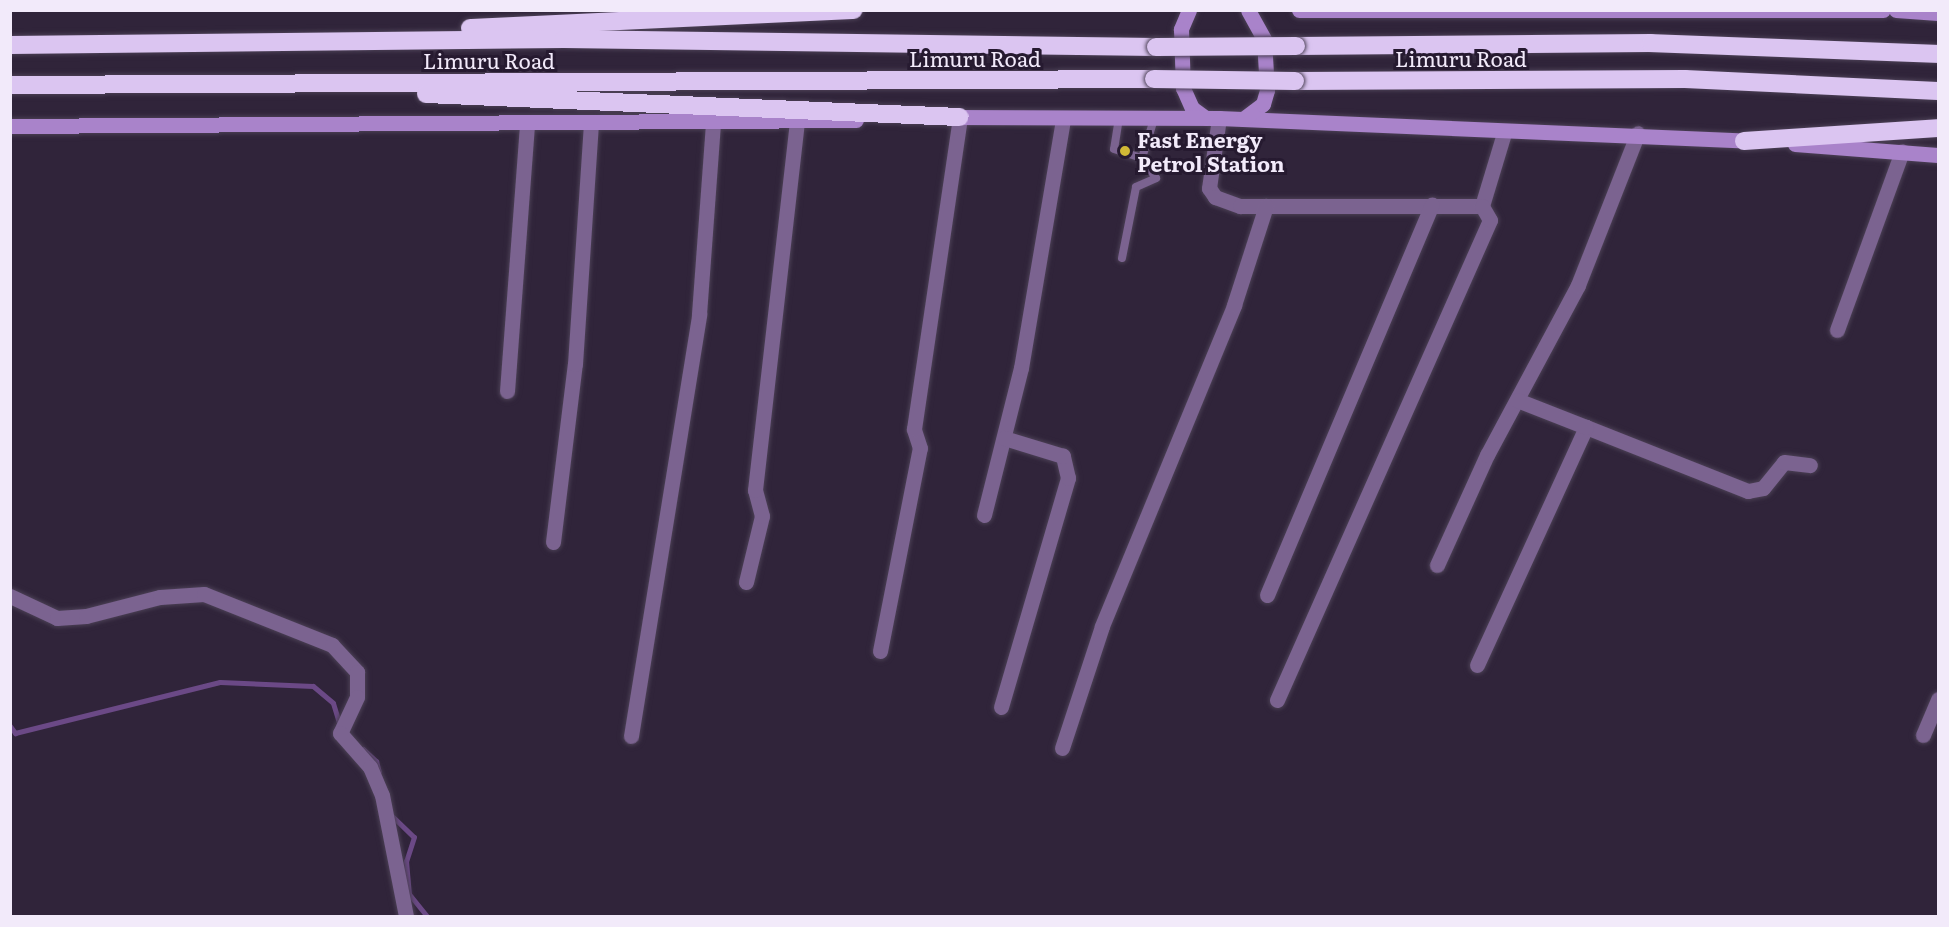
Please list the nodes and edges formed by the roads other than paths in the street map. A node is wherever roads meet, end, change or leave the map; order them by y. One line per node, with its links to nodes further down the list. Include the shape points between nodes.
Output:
1 (854, 10): 9 (highway)
2 (1189, 10): 18 (street, via 1181,29 1184,88 1192,108)
3 (1248, 10): 19 (street, via 1264,39 1267,90 1263,104)
4 (1299, 10): 7 (street)
5 (1883, 10): 7 (street)
6 (1896, 10): 8 (street)
7 (1830, 11)
8 (1938, 13)
9 (165, 43): 10 (highway, Limuru Road); 11 (highway, Limuru Road, bridge, via 564,39 1156,47 1651,43)
10 (10, 45)
11 (1938, 54)
12 (178, 84): 13 (highway, Limuru Road); 14 (highway, Limuru Road, bridge, via 1685,79); 15 (highway)
13 (10, 85)
14 (1938, 91)
15 (960, 117): 20 (street); 22 (street); 49 (street, via 914,429 920,448)
16 (1119, 118): 17 (street); 20 (street); 32 (lane, via 1114,149)
17 (1154, 118): 18 (street); 32 (lane)
18 (1213, 118): 19 (street); 34 (street, via 1209,188 1224,202)
19 (1243, 119): 27 (street)
20 (1063, 120): 41 (street, via 1021,368)
21 (713, 122): 22 (street); 24 (street); 55 (street, via 699,314)
22 (797, 122): 46 (street, via 755,490 762,516)
23 (527, 124): 24 (street); 25 (street); 38 (street)
24 (591, 124): 44 (street, via 575,364)
25 (10, 126)
26 (1938, 128): 29 (highway)
27 (1504, 132): 28 (street); 35 (street)
28 (1638, 133): 29 (street); 39 (street, via 1578,285)
29 (1744, 141): 30 (street)
30 (1902, 151): 31 (street); 37 (street)
31 (1938, 155)
32 (1142, 158): 36 (lane, via 1156,178 1136,187)
33 (1432, 204): 34 (street); 35 (street); 47 (street)
34 (1266, 206): 56 (street, via 1234,305 1102,626)
35 (1482, 206): 52 (street, via 1490,220)
36 (1122, 258)
37 (1837, 330)
38 (507, 391)
39 (1517, 400): 40 (street); 45 (street)
40 (1586, 427): 42 (street, via 1748,491 1763,488 1784,462); 50 (street)
41 (1004, 438): 43 (street); 53 (street, via 1063,456 1068,478)
42 (1810, 465)
43 (984, 515)
44 (553, 542)
45 (1437, 565)
46 (746, 582)
47 (1267, 595)
48 (10, 596): 57 (street, via 57,618 86,616 160,597 204,594 332,645 357,672 357,697 340,734 370,767 382,795)
49 (880, 651)
50 (1477, 665)
51 (1938, 699): 54 (street)
52 (1277, 700)
53 (1000, 707)
54 (1923, 735)
55 (631, 736)
56 (1062, 748)
57 (406, 916)

